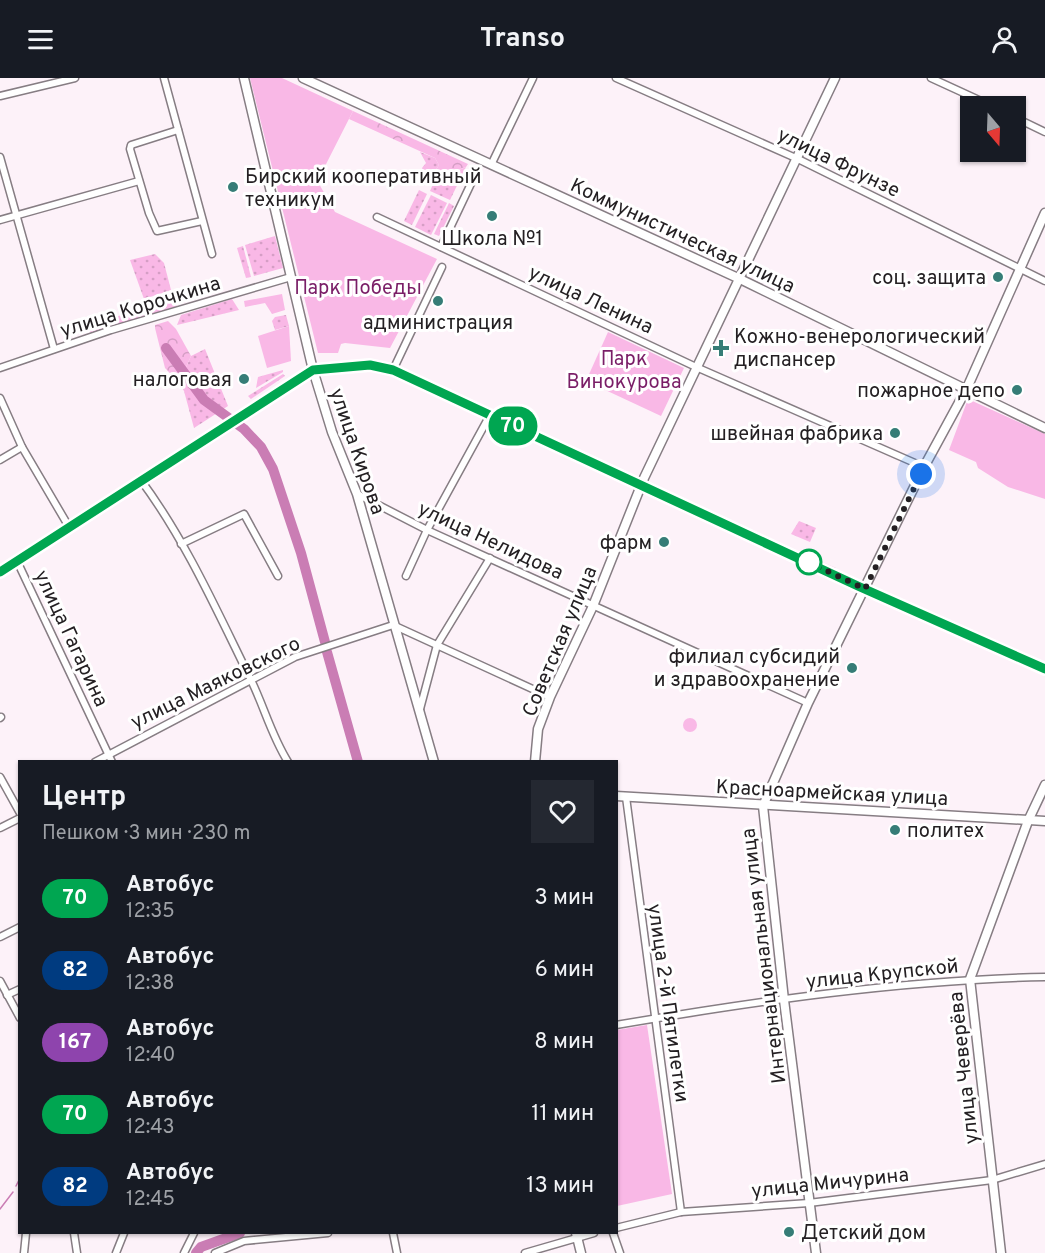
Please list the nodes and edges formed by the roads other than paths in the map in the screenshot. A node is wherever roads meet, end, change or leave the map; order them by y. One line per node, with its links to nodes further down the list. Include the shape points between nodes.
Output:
1 (75, 78): 9 (street)
2 (165, 78): 13 (street)
3 (244, 78): 29 (street, улица Кирова)
4 (303, 78): 17 (street, Коммунистическая улица)
5 (533, 78): 17 (street)
6 (616, 78): 16 (street, улица Фрунзе)
7 (835, 78): 16 (street, Советская улица)
8 (932, 78): 11 (street)
9 (53, 81): 10 (street)
10 (0, 96)
11 (971, 96)
12 (1026, 123): 14 (street)
13 (178, 130): 19 (street, via 131,145); 24 (street)
14 (1045, 132)
15 (0, 157): 21 (street)
16 (798, 159): 28 (street, улица Фрунзе); 30 (street, Советская улица)
17 (492, 163): 30 (street, Коммунистическая улица)
18 (476, 173): 25 (street)
19 (139, 181): 21 (street); 24 (street, via 157,231)
20 (1045, 213): 28 (street, Интернациональная улица)
21 (18, 215): 23 (street); 32 (street)
22 (377, 217): 25 (street, улица Ленина)
23 (0, 220)
24 (202, 221): 26 (street)
25 (441, 246): 33 (street, улица Ленина)
26 (212, 254)
27 (442, 267): 36 (street)
28 (1020, 270): 31 (street, улица Фрунзе); 37 (street, Интернациональная улица)
29 (291, 277): 32 (street, улица Корочкина); 35 (street, улица Кирова)
30 (740, 279): 33 (street, Советская улица); 37 (street, Коммунистическая улица)
31 (1045, 281)
32 (54, 349): 34 (street, улица Корочкина)
33 (696, 367): 43 (street, улица Ленина); 45 (street, Советская улица)
34 (0, 368)
35 (313, 370): 36 (street, via 370,365); 44 (street); 46 (street, улица Кирова)
36 (393, 370): 39 (street)
37 (967, 388): 40 (street, Коммунистическая улица); 43 (street, Интернациональная улица)
38 (0, 398): 41 (street)
39 (490, 415): 45 (street); 48 (street)
40 (1045, 428)
41 (22, 447): 42 (street); 47 (street)
42 (0, 460)
43 (924, 467): 55 (street, Интернациональная улица)
44 (140, 479): 47 (street); 49 (street)
45 (642, 486): 55 (street); 56 (street, Советская улица)
46 (357, 494): 48 (street, улица Нелидова); 57 (street, улица Кирова)
47 (69, 527): 51 (street)
48 (427, 530): 50 (street, улица Нелидова); 54 (street)
49 (182, 544): 53 (street, via 244,514); 60 (street)
50 (490, 558): 56 (street, улица Нелидова); 58 (street)
51 (16, 561): 52 (street); 65 (street, улица Гагарина)
52 (0, 572)
53 (278, 576)
54 (406, 576)
55 (865, 589): 59 (street); 62 (street, Интернациональная улица)
56 (593, 606): 61 (street, Советская улица); 62 (street, улица Нелидова)
57 (393, 625): 58 (street); 60 (street, улица Маяковского, via 295,657); 63 (street, улица Кирова)
58 (437, 645): 61 (street); 63 (street)
59 (1045, 669)
60 (251, 680): 64 (street); 65 (street, улица Маяковского)
61 (550, 697): 71 (street, Советская улица, via 538,729)
62 (808, 703): 75 (street, Интернациональная улица)
63 (419, 710): 70 (street, улица Кирова)
64 (275, 741): 68 (street); 69 (street)
65 (108, 754): 66 (street, улица Маяковского); 67 (street, улица Гагарина)
66 (98, 760)
67 (111, 760)
68 (282, 760)
69 (287, 760)
70 (433, 760)
71 (535, 760)
72 (0, 777): 76 (street)
73 (1045, 785): 78 (street, улица Чеверёва)
74 (621, 797): 75 (street, Красноармейская улица); 90 (street, улица 2-й Пятилетки)
75 (763, 806): 78 (street, Красноармейская улица); 88 (street, Интернациональная улица)
76 (18, 809)
77 (18, 819): 80 (street)
78 (1028, 820): 79 (street, Красноармейская улица); 84 (street, улица Чеверёва)
79 (1045, 821)
80 (0, 828)
81 (18, 928): 82 (street)
82 (0, 937)
83 (1045, 977): 84 (street, улица Крупской)
84 (970, 979): 88 (street, улица Крупской); 93 (street, улица Чеверёва)
85 (0, 981): 87 (street)
86 (18, 990): 87 (street)
87 (7, 995): 89 (street)
88 (784, 1000): 90 (street, улица Крупской); 94 (street, Интернациональная улица)
89 (18, 1014)
90 (655, 1018): 91 (street, улица Крупской); 95 (street, улица 2-й Пятилетки)
91 (618, 1025)
92 (1045, 1164): 93 (street, улица Мичурина)
93 (992, 1180): 94 (street, улица Мичурина); 115 (street, улица Чеверёва)
94 (809, 1203): 95 (street, улица Мичурина); 114 (street, Интернациональная улица)
95 (681, 1212): 96 (street, улица Мичурина)
96 (618, 1228)
97 (26, 1234): 105 (street)
98 (74, 1234): 106 (street)
99 (124, 1234): 107 (street)
100 (194, 1234): 108 (street)
101 (318, 1234): 109 (street, via 244,1241)
102 (393, 1234): 110 (street)
103 (613, 1234): 113 (street)
104 (576, 1235): 111 (street); 112 (street)
105 (24, 1253)
106 (77, 1253)
107 (116, 1253)
108 (184, 1253)
109 (215, 1253)
110 (397, 1253)
111 (525, 1253)
112 (582, 1253)
113 (620, 1253)
114 (816, 1253)
115 (1001, 1253)

